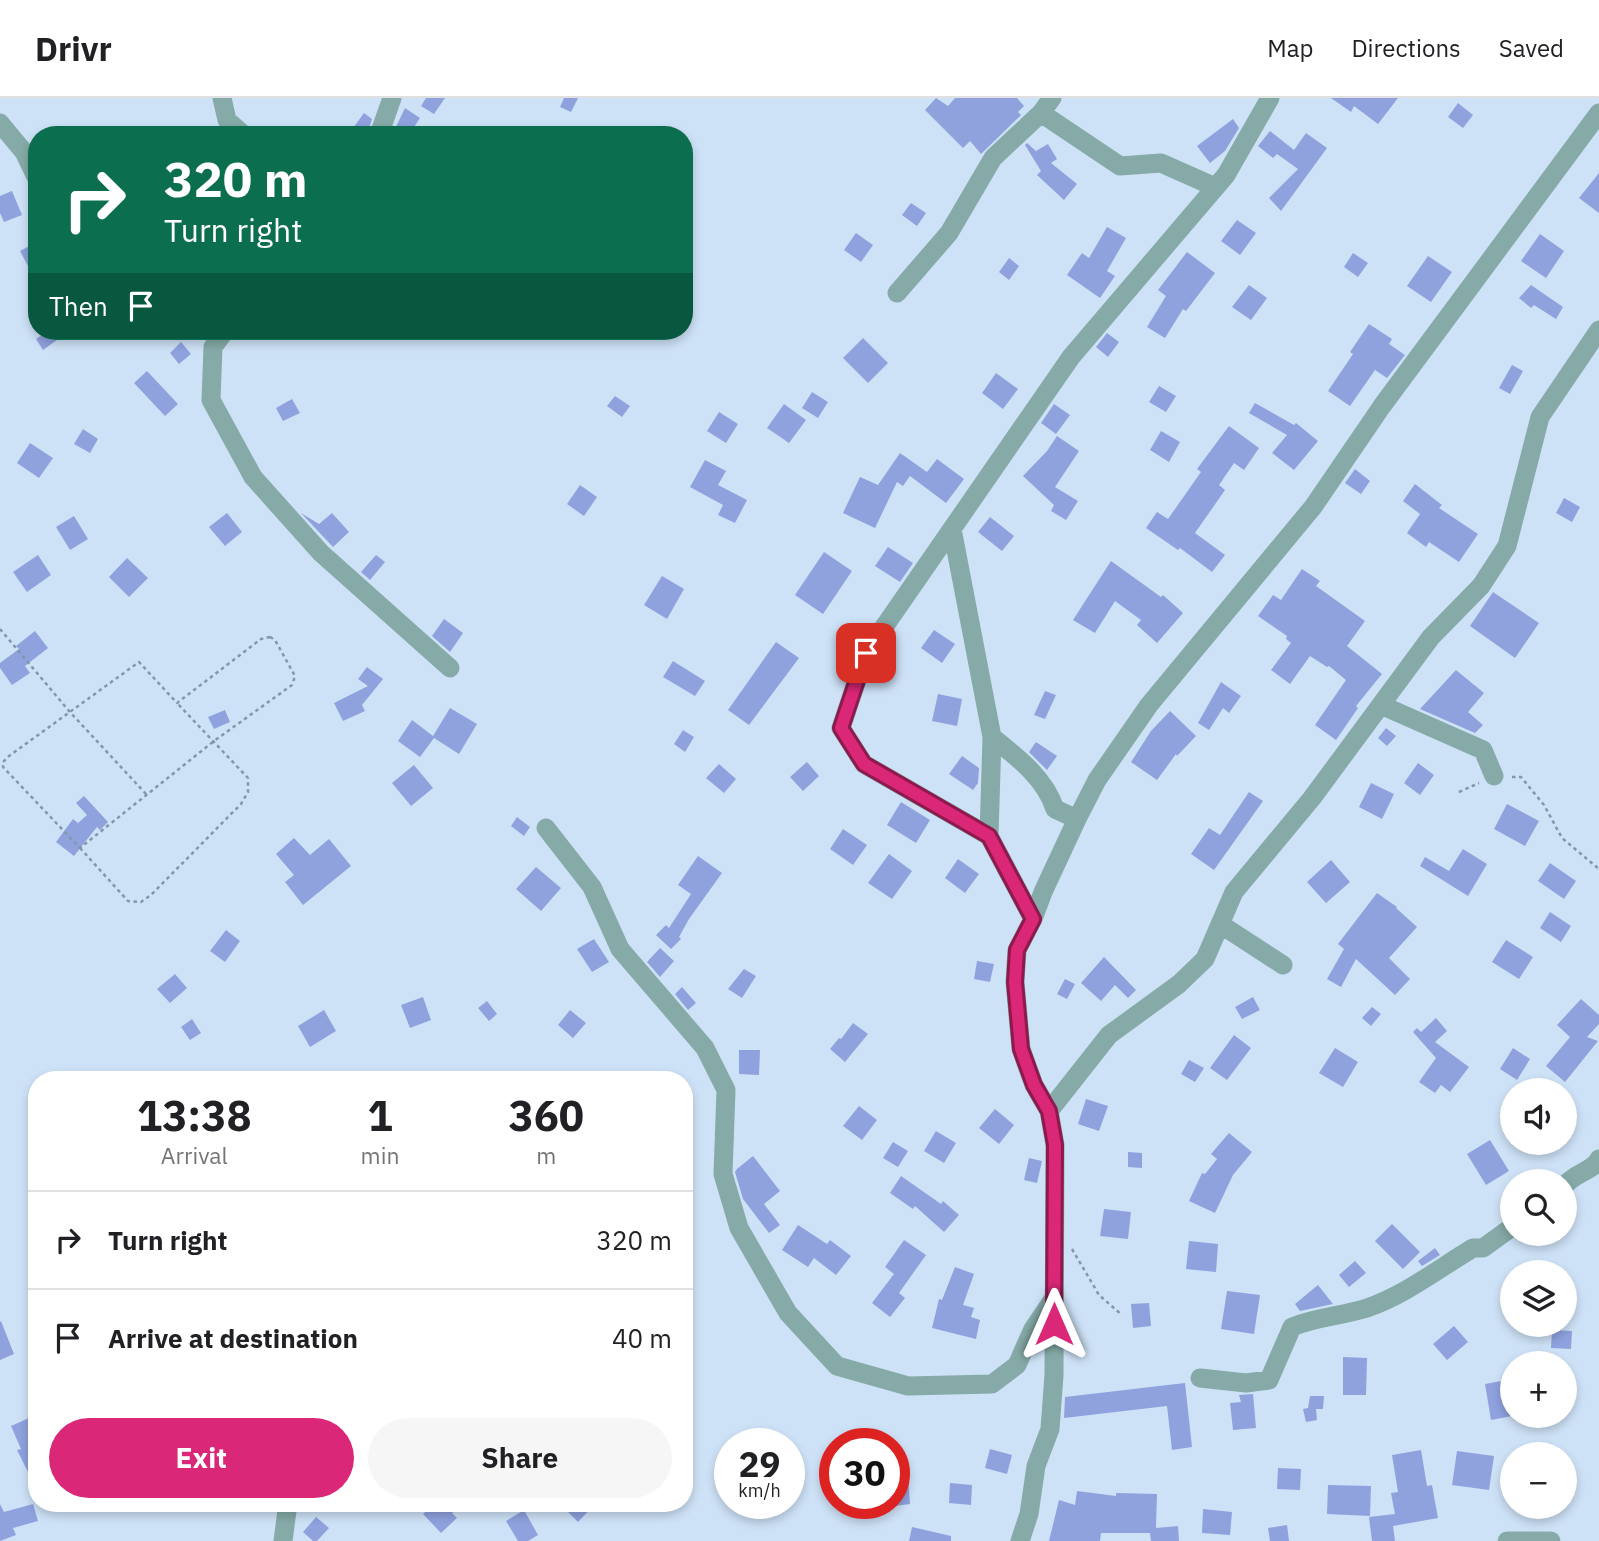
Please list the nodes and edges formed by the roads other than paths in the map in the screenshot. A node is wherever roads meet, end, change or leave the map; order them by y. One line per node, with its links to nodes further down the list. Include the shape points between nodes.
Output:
1 (222, 98): 7 (street)
2 (1270, 98): 10 (street)
3 (390, 99): 8 (street)
4 (1046, 105): 10 (street, via 1120,166 1161,163); 11 (street, via 993,158 948,233)
5 (1599, 113): 19 (street, via 1312,507 1149,705 1097,780)
6 (0, 122): 9 (street)
7 (234, 126)
8 (382, 126)
9 (28, 161)
10 (1215, 187): 14 (street, via 1071,357)
11 (897, 293)
12 (1599, 330): 16 (street, via 1540,417 1507,546 1481,586 1431,637)
13 (219, 340): 15 (street, via 214,347 211,400 253,477 321,553)
14 (952, 529): 17 (street); 21 (street, via 866,653 841,728 864,764)
15 (450, 668)
16 (1381, 705): 18 (street, via 1483,750); 25 (street, via 1234,892)
17 (992, 737): 19 (street, via 1019,758 1050,794 1055,809); 21 (street)
18 (1494, 776)
19 (1077, 819): 23 (street)
20 (546, 828): 31 (street, via 592,887 620,949 705,1048 726,1090 723,1174 739,1228 788,1313 837,1366 908,1386 992,1384 1017,1365)
21 (989, 836): 22 (street)
22 (1011, 877): 23 (street); 24 (street)
23 (1043, 892): 24 (street)
24 (1033, 919): 27 (street, via 1017,950 1015,982 1021,1049)
25 (1220, 924): 26 (street); 27 (street, via 1205,958 1178,985 1109,1035)
26 (1283, 965)
27 (1049, 1111): 31 (street, via 1055,1145)
28 (1599, 1159): 29 (street, via 1596,1166)
29 (1577, 1174)
30 (1500, 1236): 32 (street, via 1407,1290 1368,1307 1292,1327 1269,1380 1246,1383)
31 (1054, 1298): 35 (street, via 1050,1429 1036,1466)
32 (1200, 1378)
33 (287, 1512): 34 (street)
34 (283, 1541)
35 (1020, 1541)
36 (1507, 1541): 37 (street)
37 (1551, 1541)

